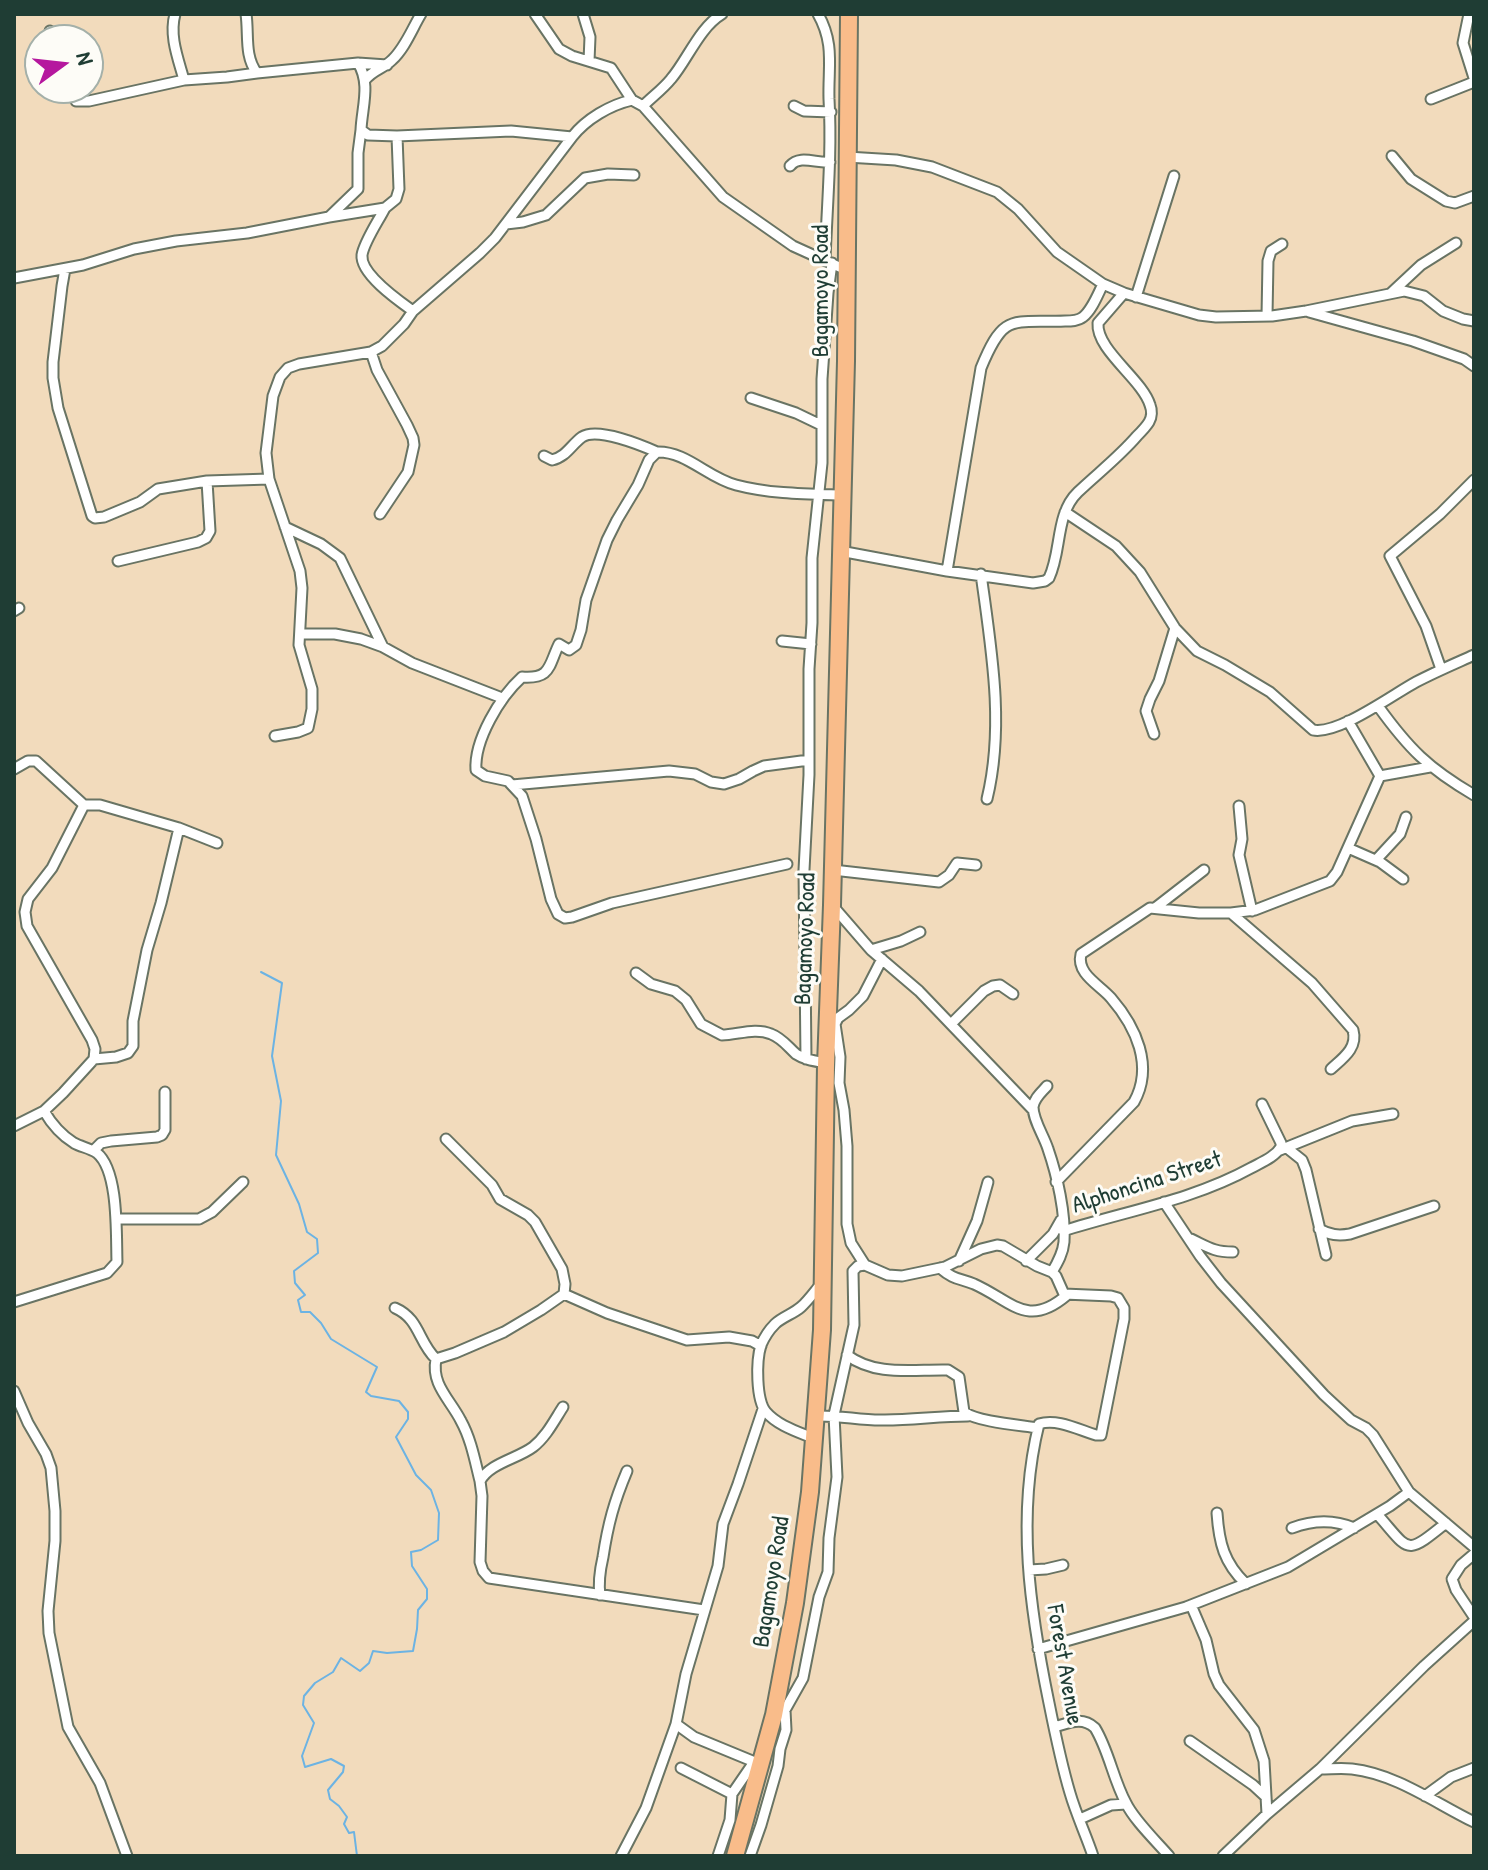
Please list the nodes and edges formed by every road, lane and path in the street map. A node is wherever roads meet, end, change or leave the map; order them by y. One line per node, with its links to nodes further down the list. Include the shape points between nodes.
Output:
1 (175, 14): 14 (street, via 173,35)
2 (246, 14): 13 (street, via 249,57)
3 (421, 14): 12 (street)
4 (535, 14): 10 (street, via 559,49)
5 (583, 14): 10 (street, via 590,37)
6 (722, 14): 20 (street, via 670,81)
7 (818, 14): 22 (street, via 829,43)
8 (849, 14): 27 (highway, Bagamoyo Road)
9 (1469, 14): 16 (street, via 1463,43)
10 (589, 61): 19 (street, via 611,68)
11 (358, 63): 12 (street); 13 (street); 15 (street)
12 (387, 65): 15 (street)
13 (257, 73): 14 (street)
14 (184, 80): 17 (street)
15 (365, 80): 23 (street)
16 (1474, 80): 18 (street)
17 (104, 98)
18 (1431, 99)
19 (632, 100): 20 (street); 25 (street, via 581,125)
20 (643, 106): 38 (street, via 723,197 793,246)
21 (794, 106): 22 (street)
22 (831, 112): 28 (street)
23 (361, 130): 24 (street); 34 (street, via 358,189)
24 (397, 136): 25 (street, via 511,131); 33 (street, via 399,189)
25 (572, 137): 35 (street)
26 (1392, 156): 32 (street, via 1411,179 1446,201)
27 (847, 157): 38 (highway, Bagamoyo Road); 41 (street, via 932,167 997,192 1057,252)
28 (830, 162): 29 (street, via 798,160); 38 (street)
29 (790, 166)
30 (634, 175): 35 (street, via 585,178 546,215)
31 (1174, 176): 44 (street)
32 (1474, 196)
33 (385, 208): 34 (street); 45 (street, via 364,248 363,263)
34 (329, 217): 39 (street, via 134,249)
35 (506, 224): 45 (street)
36 (1456, 243): 43 (street)
37 (1282, 244): 47 (street, via 1271,251 1268,261)
38 (834, 264): 52 (street, via 825,324); 59 (highway, Bagamoyo Road, via 846,361)
39 (65, 269): 40 (street); 57 (street, via 53,362 55,391 92,516 104,517 158,489)
40 (14, 278)
41 (1103, 284): 42 (street); 65 (street, via 1080,319 1018,321 1008,324 990,345 981,368)
42 (1124, 293): 44 (street); 60 (street, via 1098,323 1098,334 1146,395 1152,413)
43 (1391, 293): 46 (street); 48 (street, via 1424,296 1443,311)
44 (1136, 297): 47 (street, via 1199,315)
45 (413, 311): 49 (street)
46 (1306, 311): 47 (street); 50 (street, via 1413,341)
47 (1267, 316)
48 (1474, 321)
49 (371, 352): 55 (street, via 299,364 280,377 268,425); 61 (street, via 414,445 408,472)
50 (1474, 366)
51 (751, 398): 52 (street)
52 (821, 425): 58 (street)
53 (657, 452): 54 (street, via 590,434 560,458); 58 (street, via 676,455 735,485); 74 (street, via 607,540 576,645 569,650 559,644 545,673 522,677)
54 (544, 456)
55 (269, 479): 57 (street); 62 (street)
56 (1474, 480): 73 (street, via 1390,556 1426,626)
57 (207, 481): 64 (street, via 206,538)
58 (819, 494): 59 (street); 70 (street)
59 (842, 495): 63 (highway, Bagamoyo Road)
60 (1065, 512): 66 (street, via 1045,581); 67 (street, via 1116,546 1140,572)
61 (380, 514)
62 (285, 527): 68 (street, via 300,571); 71 (street, via 340,558)
63 (840, 551): 65 (street); 96 (highway, Bagamoyo Road)
64 (118, 561)
65 (947, 571): 66 (street)
66 (981, 574): 85 (street, via 996,700)
67 (1175, 628): 76 (street, via 1197,651 1270,692 1313,730 1322,732); 77 (street, via 1146,711)
68 (300, 634): 71 (street, via 335,634); 78 (street, via 312,689 308,728)
69 (782, 641): 70 (street)
70 (811, 644): 79 (street)
71 (383, 647): 74 (street)
72 (1474, 655): 73 (street)
73 (1441, 669): 75 (street)
74 (502, 698): 83 (street, via 481,742 476,770)
75 (1378, 706): 76 (street); 80 (street)
76 (1348, 721): 82 (street)
77 (1154, 734)
78 (275, 736)
79 (809, 760): 83 (street, via 764,766 724,784 669,771); 93 (street)
80 (1430, 767): 82 (street); 84 (street)
81 (14, 769): 86 (street, via 36,761)
82 (1380, 776): 91 (street)
83 (512, 785): 94 (street, via 522,796 554,907 565,918)
84 (1474, 795)
85 (987, 799)
86 (84, 805): 89 (street); 110 (street, via 25,912 27,926 92,1040)
87 (1239, 806): 102 (street, via 1239,855)
88 (1406, 817): 92 (street, via 1400,834)
89 (179, 828): 90 (street); 110 (street, via 147,950 133,1046 116,1057)
90 (217, 843)
91 (1348, 848): 92 (street); 102 (street, via 1327,883)
92 (1376, 860): 98 (street)
93 (805, 861): 94 (street); 111 (street)
94 (787, 864): 99 (street)
95 (976, 865): 96 (street, via 957,863 939,882)
96 (833, 870): 100 (highway, Bagamoyo Road)
97 (1204, 870): 101 (street)
98 (1403, 879)
99 (653, 889)
100 (832, 905): 105 (street); 112 (highway, Bagamoyo Road)
101 (1155, 908): 103 (street); 126 (street, via 1079,958 1090,979 1127,1018 1143,1079 1134,1102)
102 (1252, 911): 103 (street)
103 (1231, 913): 113 (street, via 1312,983 1350,1025 1356,1039)
104 (920, 932): 105 (street)
105 (871, 950): 106 (street)
106 (882, 959): 109 (street); 138 (street, via 863,996 835,1024 847,1146 847,1224)
107 (636, 973): 111 (street, via 675,991 701,1024 722,1035 768,1032)
108 (1013, 994): 109 (street, via 1000,985 989,988)
109 (951, 1024): 117 (street)
110 (94, 1059): 118 (street)
111 (806, 1059): 112 (street)
112 (826, 1063): 141 (highway, Bagamoyo Road)
113 (1331, 1069)
114 (1047, 1086): 117 (street)
115 (165, 1092): 123 (street, via 162,1135 101,1143)
116 (1262, 1104): 122 (street)
117 (1033, 1110): 126 (street)
118 (44, 1111): 120 (street); 123 (street, via 74,1143)
119 (1393, 1114): 122 (street, Alphoncina Street, via 1352,1121)
120 (14, 1126)
121 (446, 1139): 142 (street, via 500,1199 535,1222 562,1269)
122 (1284, 1149): 127 (street, Alphoncina Street, via 1216,1186); 131 (street, via 1302,1160)
123 (94, 1150): 130 (street, via 111,1181)
124 (243, 1182): 130 (street, via 199,1219)
125 (988, 1182): 136 (street)
126 (1056, 1182): 129 (street)
127 (1164, 1202): 132 (street, Alphoncina Street); 133 (street)
128 (1434, 1206): 131 (street, via 1350,1234)
129 (1063, 1217): 132 (street); 137 (street)
130 (117, 1219): 144 (street, via 117,1262 112,1269)
131 (1319, 1229): 135 (street)
132 (1063, 1231): 140 (street)
133 (1188, 1237): 134 (street, via 1211,1250); 159 (street, via 1221,1283 1324,1395 1373,1435)
134 (1233, 1252)
135 (1326, 1255)
136 (958, 1261): 137 (street, via 997,1245); 139 (street)
137 (1026, 1261): 140 (street)
138 (865, 1265): 139 (street, via 895,1276); 147 (street, via 853,1271 854,1325)
139 (940, 1268): 143 (street, via 951,1278 1031,1312)
140 (1052, 1272): 143 (street)
141 (823, 1281): 146 (street, via 800,1308 774,1325); 153 (highway, Bagamoyo Road)
142 (564, 1294): 146 (street, via 687,1340 729,1337); 148 (street, via 504,1332)
143 (1067, 1295): 155 (street, via 1111,1296 1124,1308 1102,1432 1099,1436 1049,1421)
144 (14, 1302)
145 (395, 1308): 148 (street, via 413,1320)
146 (761, 1346): 151 (street, via 758,1382)
147 (847, 1355): 152 (street); 154 (street, via 859,1364 891,1370 948,1370 959,1377)
148 (436, 1359): 158 (street, via 436,1378 461,1420)
149 (14, 1391): 189 (street, via 51,1468 55,1541 49,1633 68,1727 100,1783)
150 (563, 1407): 158 (street, via 533,1447)
151 (763, 1409): 156 (street, via 772,1419); 172 (street, via 723,1524 718,1566)
152 (834, 1415): 153 (street); 154 (street, via 864,1420); 193 (street, via 837,1477 828,1572 803,1678 785,1710 778,1766)
153 (816, 1416): 156 (highway, Bagamoyo Road)
154 (969, 1416): 155 (street)
155 (1038, 1428): 168 (street, Forest Avenue, via 1026,1507)
156 (815, 1439): 178 (highway, Bagamoyo Road, via 795,1603 774,1715)
157 (627, 1471): 170 (street, via 609,1520)
158 (480, 1481): 170 (street, via 480,1562 489,1578)
159 (1409, 1492): 161 (street); 162 (street)
160 (1217, 1513): 169 (street, via 1224,1553)
161 (1377, 1514): 162 (street, via 1409,1546 1420,1544); 164 (street)
162 (1446, 1523): 165 (street)
163 (1292, 1528): 164 (street, via 1315,1521)
164 (1354, 1528): 169 (street, via 1288,1567)
165 (1474, 1547)
166 (1474, 1554): 173 (street, via 1452,1579)
167 (1063, 1565): 168 (street)
168 (1029, 1570): 174 (street, Forest Avenue)
169 (1246, 1584): 171 (street)
170 (600, 1595): 172 (street)
171 (1191, 1605): 174 (street); 184 (street, via 1219,1685 1254,1730 1264,1761)
172 (704, 1610): 175 (street)
173 (1474, 1619): 181 (street)
174 (1038, 1649): 176 (street, Forest Avenue)
175 (676, 1724): 178 (street); 190 (street, via 646,1808)
176 (1054, 1727): 185 (street, via 1076,1721 1095,1728); 187 (street, Forest Avenue)
177 (1190, 1741): 184 (street)
178 (758, 1764): 182 (street); 192 (highway, Bagamoyo Road)
179 (681, 1768): 182 (street)
180 (1474, 1768): 183 (street)
181 (1320, 1769): 183 (street, via 1353,1769); 186 (street)
182 (732, 1794): 191 (street)
183 (1425, 1796): 188 (street)
184 (1266, 1797): 186 (street)
185 (1126, 1804): 187 (street); 195 (street)
186 (1267, 1814): 196 (street)
187 (1080, 1819): 194 (street, Forest Avenue)
188 (1474, 1822)
189 (127, 1856)
190 (621, 1856)
191 (718, 1856)
192 (735, 1856)
193 (750, 1856)
194 (1093, 1856)
195 (1169, 1856)
196 (1223, 1856)

